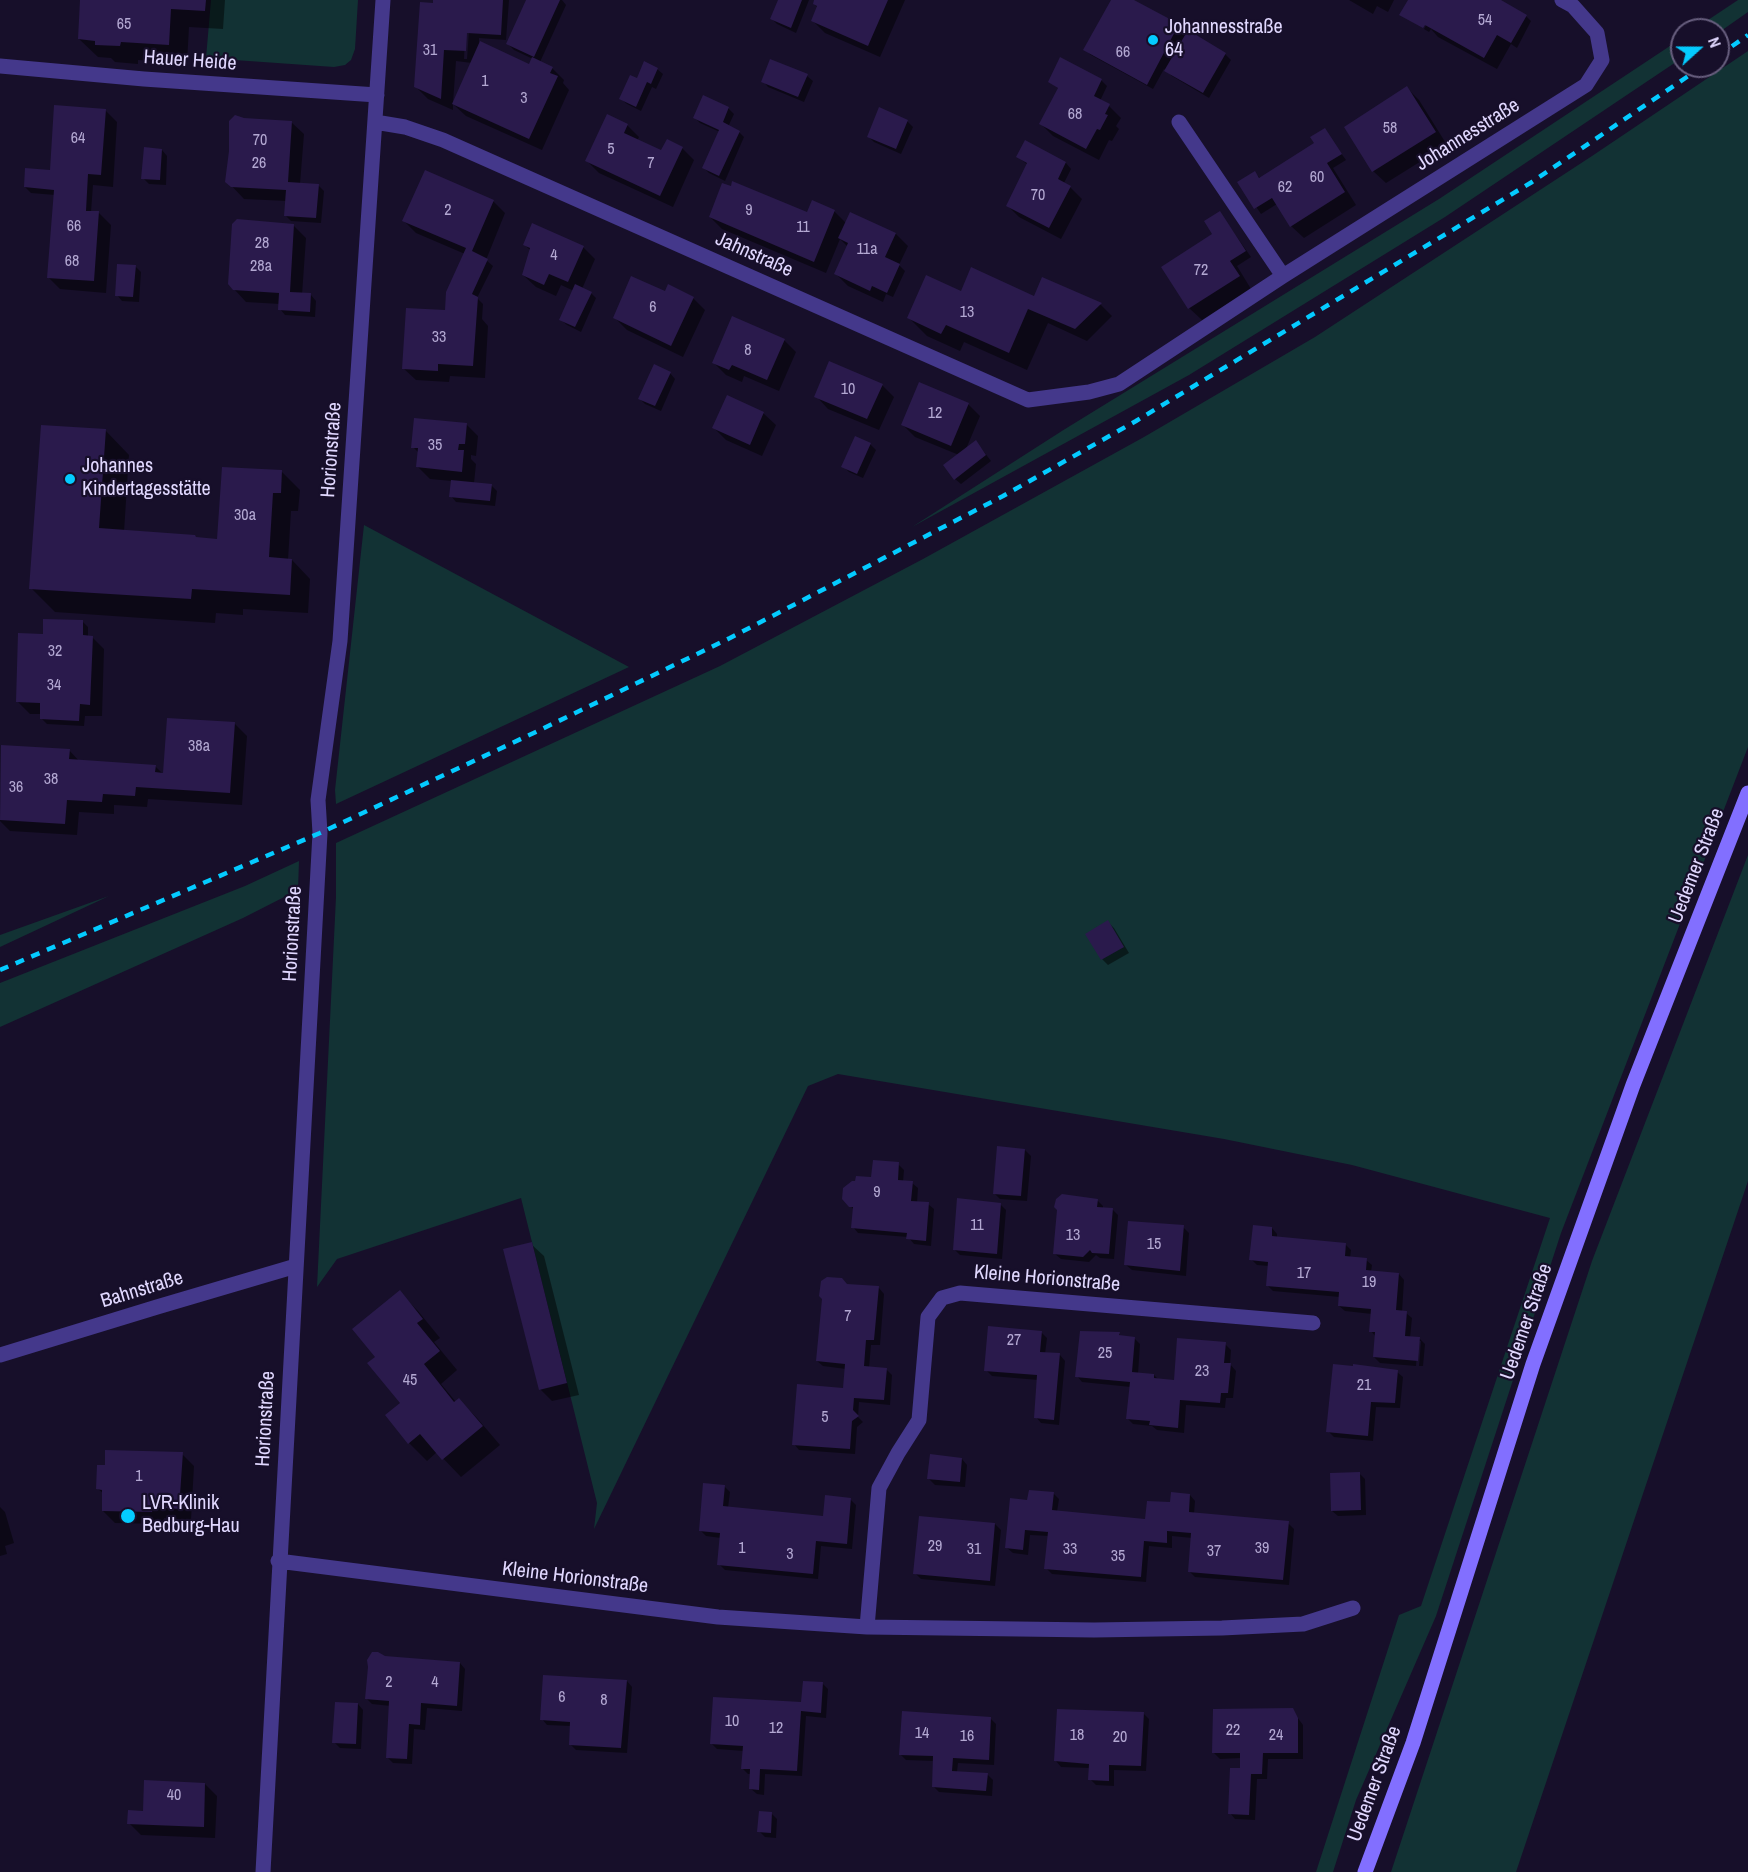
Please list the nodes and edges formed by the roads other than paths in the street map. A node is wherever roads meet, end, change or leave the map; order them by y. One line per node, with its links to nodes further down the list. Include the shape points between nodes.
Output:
1 (383, 0): 4 (street, Horionstraße)
2 (1562, 0): 7 (street, Johannesstraße, via 1573,6 1597,33 1602,60 1586,85)
3 (0, 66): 4 (street, Hauer Heide)
4 (377, 95): 5 (street, Horionstraße)
5 (375, 122): 8 (street, Jahnstraße, via 443,140 1028,400); 10 (street, Horionstraße, via 340,641 318,800 320,833)
6 (1179, 122): 7 (street)
7 (1282, 276): 8 (street, Johannesstraße)
8 (1119, 384)
9 (1748, 793): 17 (main road, Uedemer Straße, via 1633,1085 1533,1364 1413,1743)
10 (296, 1266): 12 (street, Bahnstraße); 13 (street, Horionstraße)
11 (1313, 1323): 15 (street, Kleine Horionstraße, via 960,1293 942,1298 928,1317 919,1419 879,1488)
12 (0, 1355)
13 (278, 1561): 15 (street, Kleine Horionstraße, via 718,1617); 16 (street, Horionstraße)
14 (1353, 1608): 15 (street, Kleine Horionstraße, via 1303,1624 1222,1628)
15 (867, 1627)
16 (262, 1872)
17 (1365, 1872)

